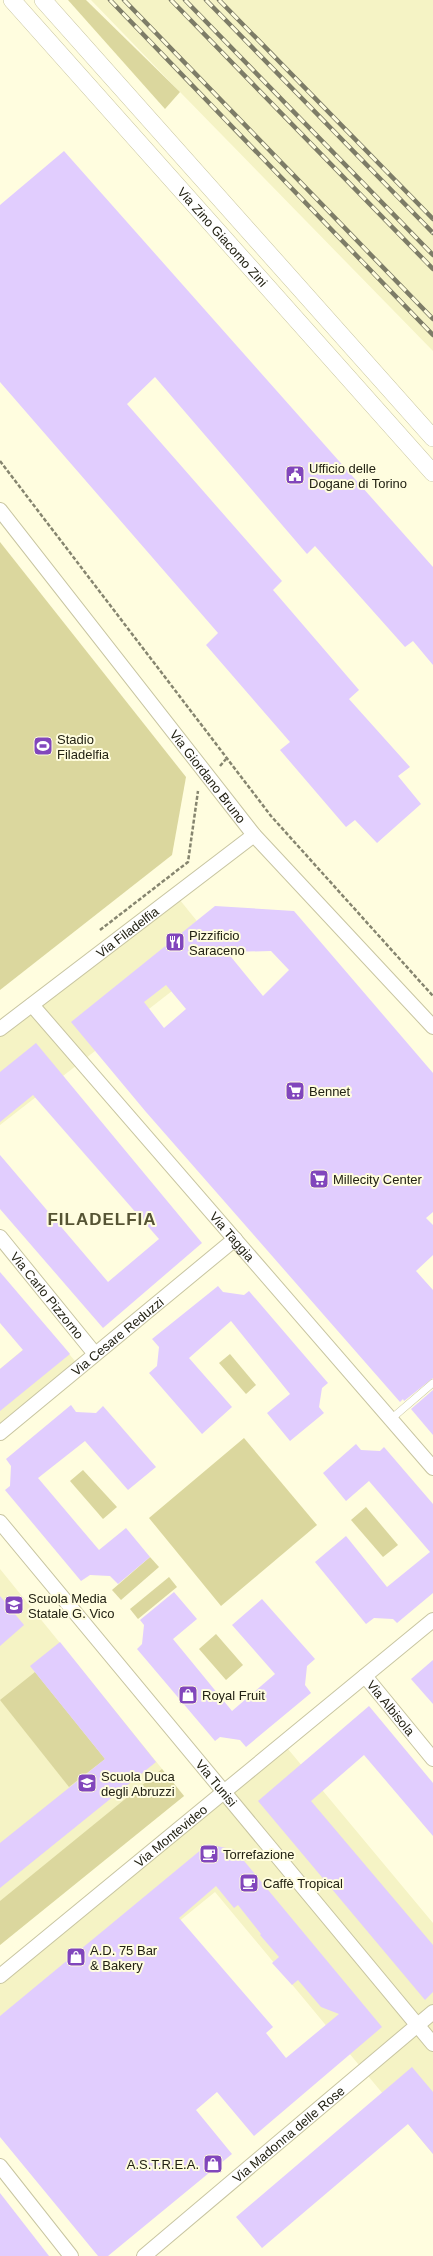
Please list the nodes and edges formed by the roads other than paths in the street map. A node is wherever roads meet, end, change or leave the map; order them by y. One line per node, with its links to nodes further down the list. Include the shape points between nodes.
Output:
1 (12, 0): 4 (street, Via Zino Giacomo Zini)
2 (43, 0): 3 (street, Via Zino Giacomo Zini)
3 (433, 438)
4 (433, 473)
5 (0, 510): 6 (street, Via Giordano Bruno)
6 (254, 835): 7 (street, Via Filadelfia); 8 (street, Via Giordano Bruno)
7 (32, 1005): 9 (street, Via Filadelfia); 11 (street, Via Taggia)
8 (433, 1027)
9 (0, 1029)
10 (0, 1237): 12 (street, Via Carlo Pizzorno)
11 (235, 1239): 12 (street, Via Cesare Reduzzi); 14 (street, Via Taggia)
12 (95, 1354): 15 (street, Via Cesare Reduzzi)
13 (433, 1383): 14 (lane)
14 (391, 1419): 16 (street, Via Taggia)
15 (0, 1433)
16 (433, 1468)
17 (0, 1522): 21 (street, Via Tunisi)
18 (433, 1620): 19 (street, Via Montevideo)
19 (364, 1676): 20 (street, Via Albisola); 21 (street, Via Montevideo)
20 (433, 1759)
21 (223, 1792): 22 (street, Via Montevideo); 24 (street, Via Tunisi)
22 (0, 1976)
23 (433, 2012): 24 (street, Via Madonna delle Rose)
24 (418, 2025): 25 (street, Via Tunisi); 28 (street, Via Madonna delle Rose)
25 (433, 2044)
26 (0, 2166): 27 (street)
27 (71, 2256)
28 (144, 2256)

